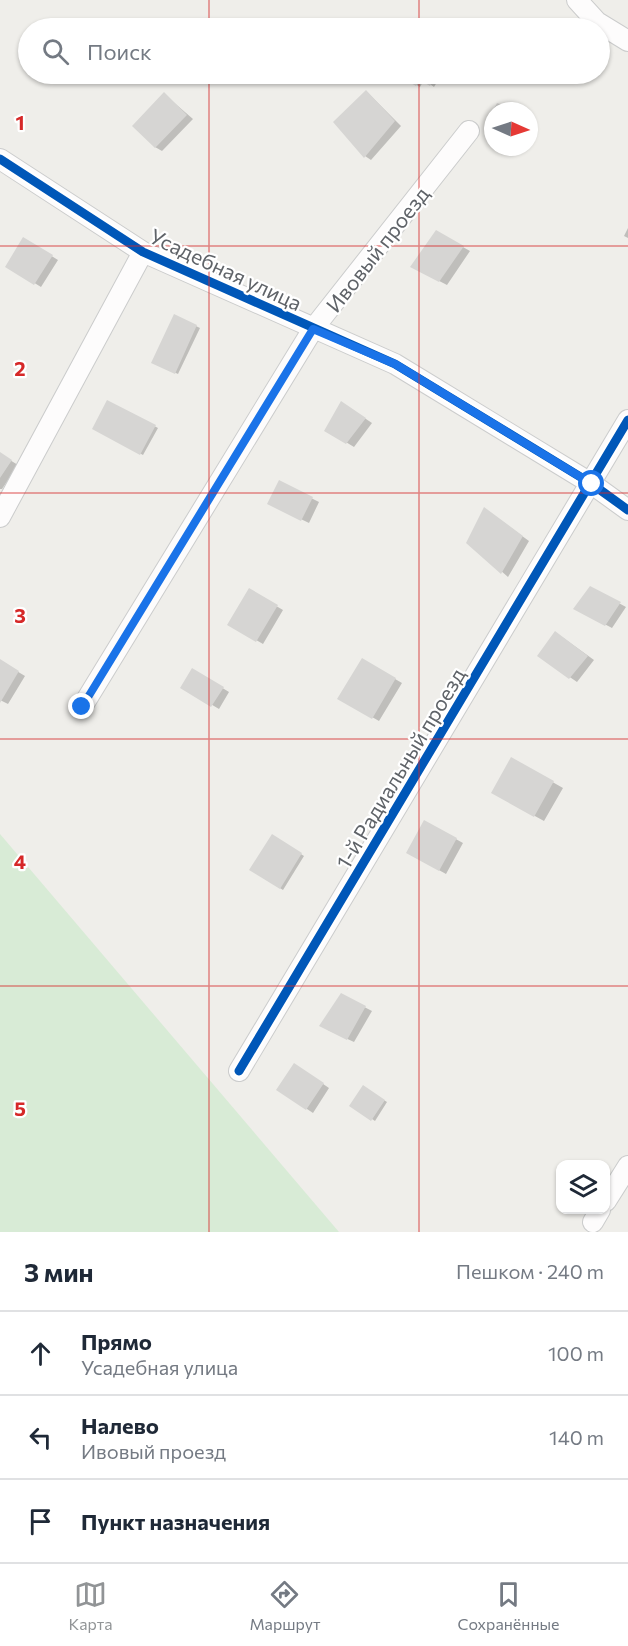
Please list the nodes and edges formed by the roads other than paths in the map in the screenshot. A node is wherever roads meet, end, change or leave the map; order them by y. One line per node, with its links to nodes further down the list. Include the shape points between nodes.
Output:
1 (577, 0): 2 (street)
2 (593, 18)
3 (610, 30): 4 (street)
4 (628, 41)
5 (469, 131): 8 (street, Ивовый проезд)
6 (0, 159): 7 (street, Усадебная улица)
7 (143, 252): 8 (street, Усадебная улица); 12 (street)
8 (313, 329): 10 (street, Усадебная улица, via 395,364); 13 (street, Ивовый проезд)
9 (628, 420): 10 (street, 1-й Радиальный проезд)
10 (592, 484): 11 (street, Усадебная улица); 14 (street, 1-й Радиальный проезд)
11 (628, 510)
12 (0, 517)
13 (82, 707)
14 (239, 1071)
15 (628, 1166): 16 (street)
16 (610, 1195)

